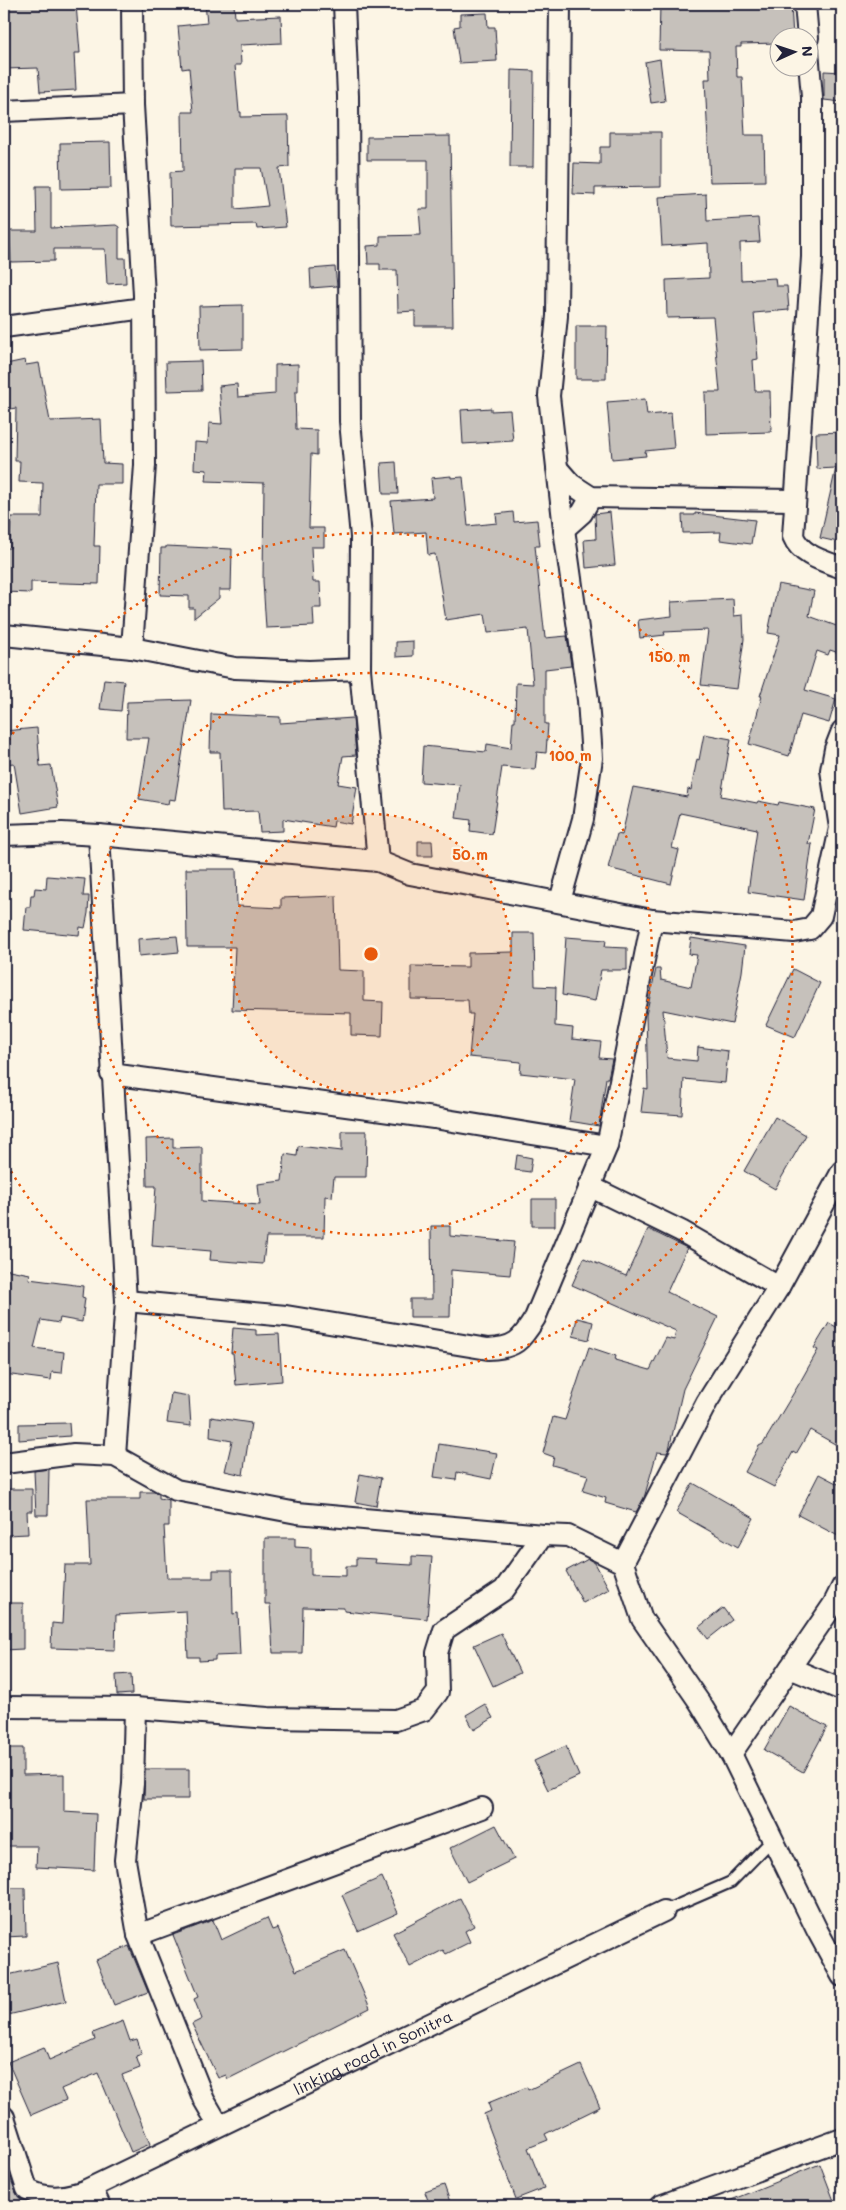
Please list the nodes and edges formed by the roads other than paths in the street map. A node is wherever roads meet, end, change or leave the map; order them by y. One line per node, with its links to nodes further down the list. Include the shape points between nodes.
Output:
1 (132, 4): 7 (street)
2 (344, 4): 18 (street, via 348,96 350,421 361,537)
3 (560, 4): 11 (street, via 557,316 549,396)
4 (805, 4): 5 (street)
5 (807, 28)
6 (810, 78): 13 (street, via 812,257)
7 (133, 105): 8 (street); 9 (street)
8 (4, 110)
9 (144, 308): 10 (street); 17 (street, via 145,465)
10 (4, 327)
11 (557, 468): 12 (street); 14 (street)
12 (591, 497): 13 (street); 14 (street, via 582,512)
13 (794, 500): 15 (street, via 793,536 798,547)
14 (564, 529): 24 (street, via 588,700 592,758 583,820)
15 (842, 568)
16 (4, 635): 17 (street)
17 (132, 648): 18 (street, via 235,668)
18 (360, 669): 23 (street)
19 (842, 731): 20 (street, via 831,770)
20 (837, 787): 25 (street, via 840,828 821,916 810,929 794,932)
21 (4, 835): 22 (street)
22 (99, 835): 23 (street); 26 (street)
23 (378, 861): 24 (street, via 410,874)
24 (560, 901): 25 (street)
25 (652, 920): 27 (street)
26 (111, 1074): 27 (street, via 434,1118); 31 (street)
27 (607, 1146): 29 (street)
28 (842, 1171): 30 (street)
29 (589, 1186): 30 (street, via 681,1231); 31 (street, via 535,1318 524,1336 507,1348 488,1349 286,1316)
30 (779, 1287): 35 (street, via 707,1402)
31 (126, 1300): 32 (street)
32 (115, 1456): 33 (street, via 74,1454); 34 (street, via 176,1490 297,1513)
33 (4, 1463)
34 (544, 1535): 35 (street, via 568,1536); 40 (street, via 504,1590 444,1630 437,1653 438,1692 424,1710 396,1720 376,1720 268,1718)
35 (623, 1563): 41 (street, via 642,1619 680,1672)
36 (842, 1587): 37 (street)
37 (790, 1668): 38 (street); 41 (street)
38 (842, 1690)
39 (4, 1707): 40 (street)
40 (135, 1708): 46 (street, via 125,1860)
41 (731, 1754): 43 (street)
42 (482, 1808): 46 (street)
43 (773, 1839): 44 (lane, via 730,1882); 45 (street)
44 (664, 1911): 50 (street, linking road in Sonitra)
45 (817, 1930): 47 (street); 48 (street)
46 (138, 1935): 50 (street, via 204,2100)
47 (842, 1942)
48 (842, 1976)
49 (4, 2117): 52 (street, linking road in Sonitra, via 28,2189 39,2196 57,2198)
50 (218, 2124): 52 (street, linking road in Sonitra)
51 (842, 2141): 54 (street)
52 (80, 2192): 53 (street, via 92,2189)
53 (100, 2206)
54 (660, 2206)

